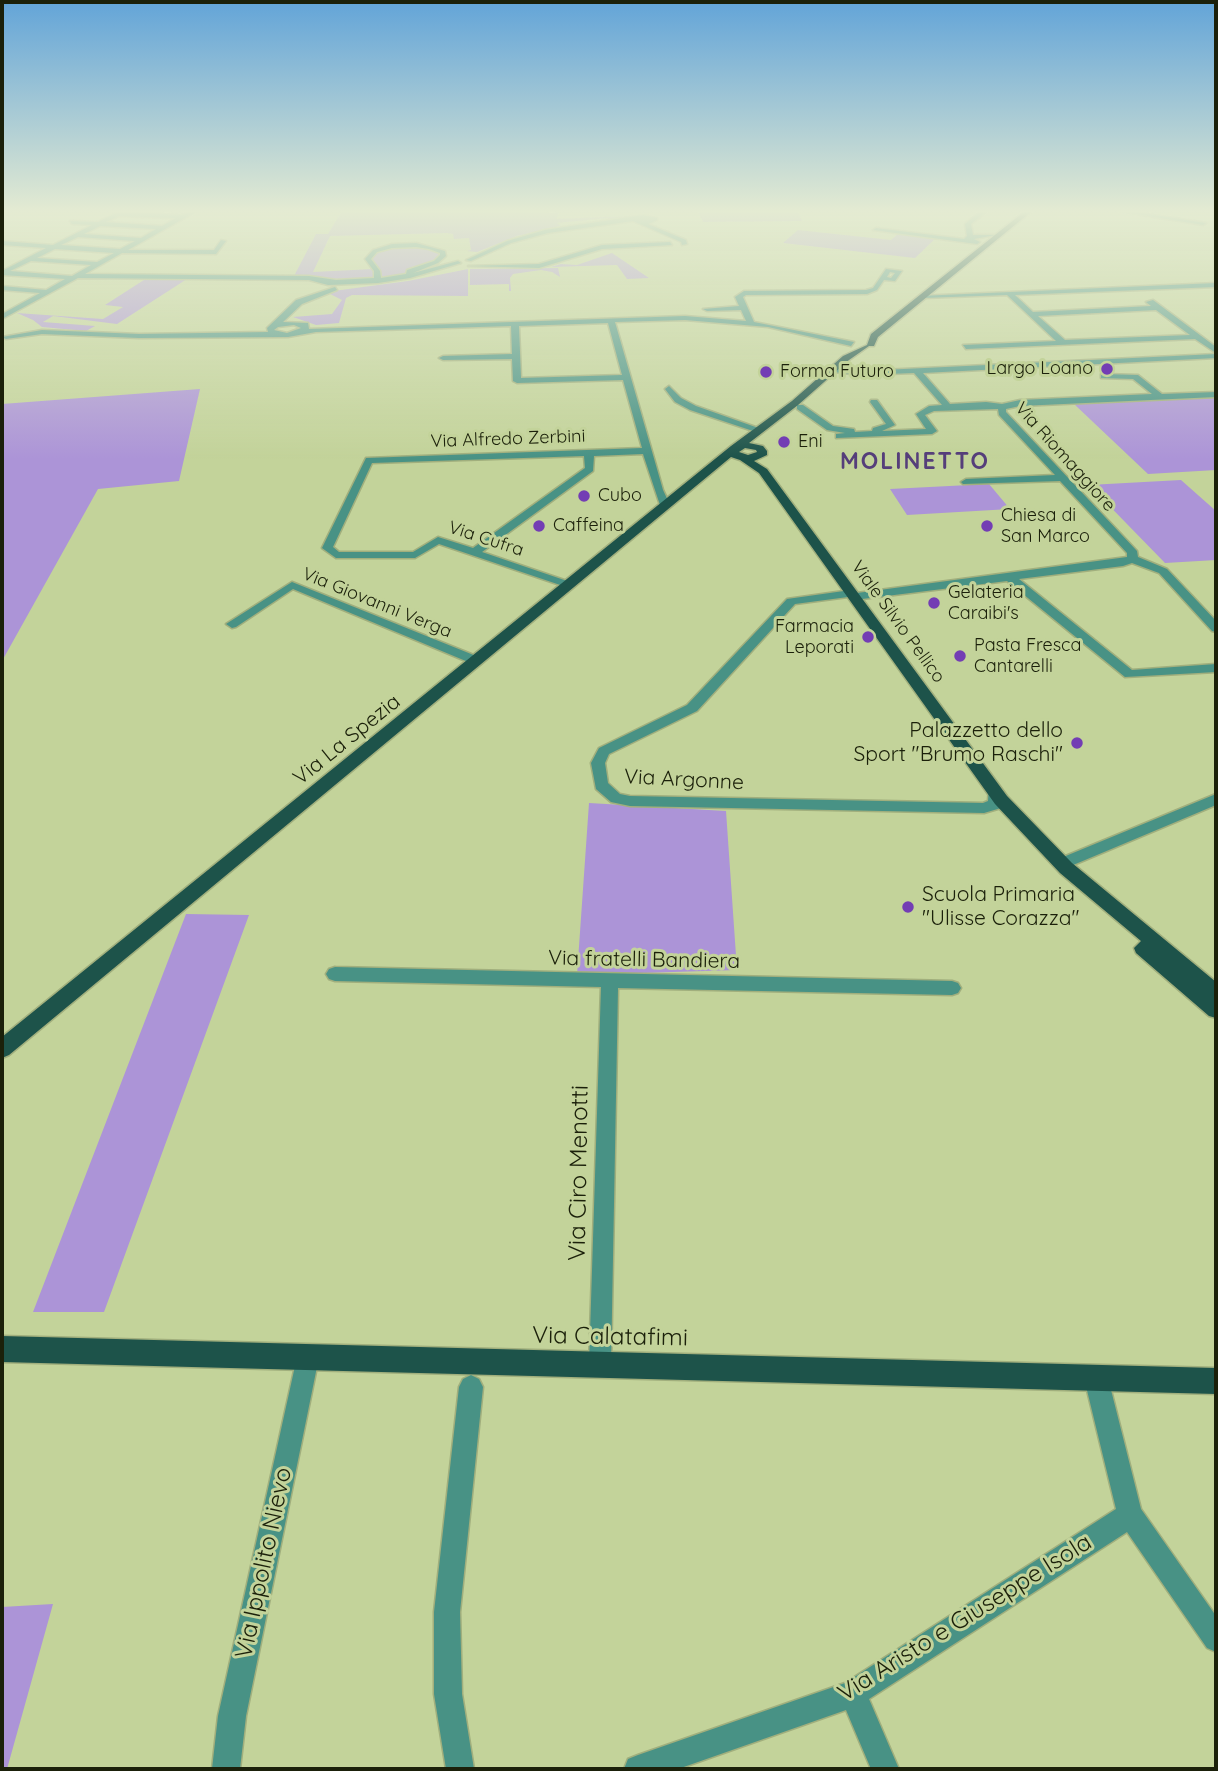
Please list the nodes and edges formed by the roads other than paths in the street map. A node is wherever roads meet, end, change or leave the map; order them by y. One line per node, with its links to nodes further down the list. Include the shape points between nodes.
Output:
1 (1009, 293): 15 (street)
2 (47, 294): 9 (street)
3 (317, 294): 14 (street)
4 (743, 294): 10 (street, via 739,296)
5 (925, 294): 6 (street); 28 (main road, Via La Spezia)
6 (996, 294)
7 (1139, 294): 11 (street)
8 (2, 305): 9 (street)
9 (22, 307): 13 (street)
10 (743, 308): 12 (street); 18 (street)
11 (1158, 308): 15 (street); 26 (street)
12 (707, 309)
13 (11, 313): 16 (street); 19 (street, via 9,318)
14 (287, 314): 21 (street); 22 (street)
15 (1030, 314): 29 (street)
16 (2, 319): 19 (street)
17 (611, 320): 18 (street); 20 (street); 38 (street)
18 (750, 322): 28 (street)
19 (20, 323): 24 (street); 27 (street)
20 (515, 323): 23 (street); 32 (street)
21 (302, 324): 22 (street); 23 (street); 25 (street, via 305,329)
22 (275, 329): 24 (street, via 131,336); 25 (street)
23 (369, 329): 25 (street)
24 (52, 332): 27 (street)
25 (295, 334)
26 (1198, 337): 29 (street); 31 (street)
27 (4, 338)
28 (862, 343): 35 (main road, Via La Spezia)
29 (1064, 344): 30 (street)
30 (966, 347)
31 (1216, 351)
32 (517, 355): 34 (street); 38 (street, via 517,381)
33 (1216, 356): 36 (street)
34 (443, 358)
35 (832, 370): 36 (street); 46 (main road, Via La Spezia)
36 (916, 370): 44 (street)
37 (1104, 376): 41 (street, via 1135,377)
38 (628, 377): 50 (street)
39 (669, 388): 46 (street, via 693,408)
40 (1216, 394): 41 (street)
41 (1159, 396): 45 (street)
42 (874, 402): 47 (street, via 891,425)
43 (800, 407): 48 (street, via 830,428)
44 (948, 407): 45 (street); 47 (street, via 920,413 932,431)
45 (1002, 407): 56 (street, Via Riomaggiore, via 1002,413)
46 (759, 430): 52 (main road, Via La Spezia); 53 (main road)
47 (885, 431): 48 (street)
48 (857, 433): 49 (street)
49 (839, 436)
50 (648, 451): 51 (street, Via Alfredo Zerbini); 58 (street)
51 (589, 453): 54 (street, Via Alfredo Zerbini); 59 (street, via 590,469)
52 (739, 453): 53 (main road, Via La Spezia); 55 (main road, Viale Silvio Pellico); 58 (main road, Via La Spezia, via 718,463)
53 (762, 453): 55 (main road)
54 (369, 460): 59 (street, Via Cufra, via 327,548 336,555 415,555 438,540)
55 (763, 471): 63 (main road, Viale Silvio Pellico)
56 (1062, 478): 57 (street); 60 (street, Via Riomaggiore, via 1133,553)
57 (966, 482)
58 (665, 505): 62 (main road, Via La Spezia)
59 (475, 552): 62 (street, Via Cufra)
60 (1132, 559): 61 (street); 65 (street, via 1167,575)
61 (1009, 577): 63 (street); 67 (street, via 1129,674)
62 (569, 585): 66 (main road, Via La Spezia)
63 (853, 595): 68 (main road, Viale Silvio Pellico); 68 (street, Via Argonne, via 790,601 692,708 604,751 598,763 601,785 616,798 630,801)
64 (232, 624): 66 (street, Via Giovanni Verga, via 292,585)
65 (1216, 628)
66 (477, 661): 76 (main road, Via La Spezia)
67 (1216, 668)
68 (993, 799): 70 (main road, Viale Silvio Pellico); 75 (main road, Viale Silvio Pellico, via 1066,882)
69 (1216, 799): 70 (street)
70 (1061, 863): 74 (main road, Viale Silvio Pellico)
71 (335, 974): 72 (street, Via fratelli Bandiera)
72 (610, 982): 73 (street, Via fratelli Bandiera); 79 (street, Via Ciro Menotti)
73 (953, 988)
74 (1216, 993)
75 (1216, 1010)
76 (2, 1049)
77 (2, 1349): 78 (main road, Via Calatafimi)
78 (308, 1357): 79 (main road, Via Calatafimi); 86 (street, Via Ippolito Nievo, via 232,1716)
79 (600, 1365): 80 (main road, Via Calatafimi)
80 (1096, 1378): 81 (main road, Via Calatafimi); 83 (street)
81 (1216, 1381)
82 (471, 1387): 87 (street, via 447,1612 448,1694)
83 (1130, 1515): 84 (street); 85 (street, Via Aristo e Giuseppe Isola)
84 (1216, 1639)
85 (853, 1694): 88 (street, Via Aristo e Giuseppe Isola); 89 (street)
86 (226, 1769)
87 (460, 1769)
88 (638, 1769)
89 (885, 1769)

